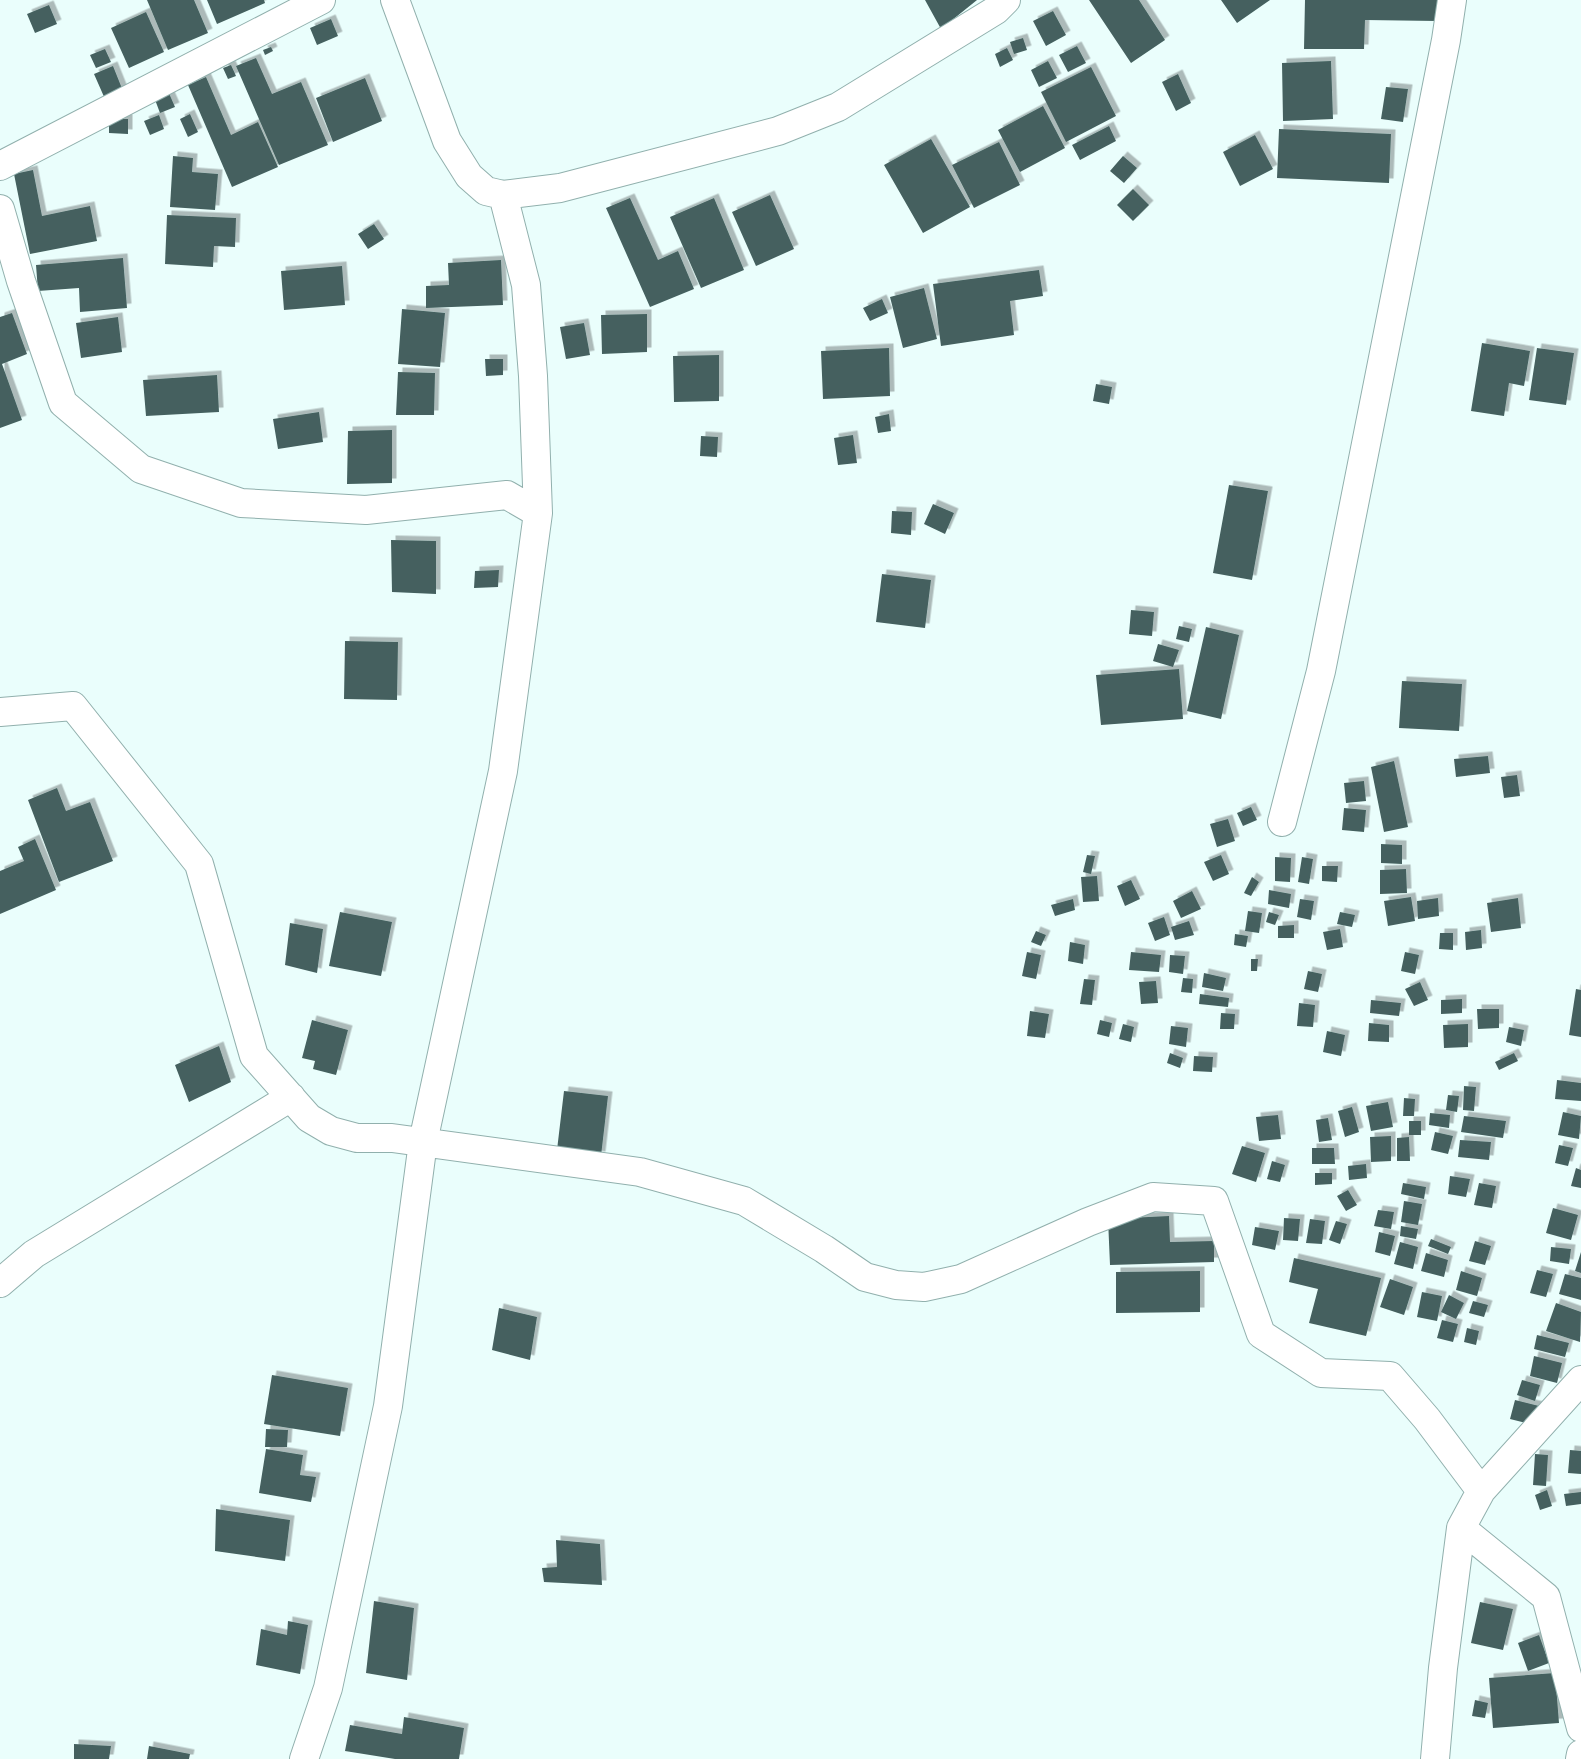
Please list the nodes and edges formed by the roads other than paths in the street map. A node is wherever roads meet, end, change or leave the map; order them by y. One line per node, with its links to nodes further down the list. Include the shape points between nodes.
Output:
1 (321, 0): 5 (street)
2 (396, 0): 6 (street, via 447,141 468,176 486,192)
3 (1006, 0): 6 (street, via 996,10 838,107 787,128 560,188)
4 (1452, 0): 10 (street, via 1321,671)
5 (0, 166)
6 (504, 195): 8 (street, via 526,285 534,376)
7 (0, 209): 8 (street, via 21,281 64,403 141,469 241,503 366,510 507,495)
8 (538, 513): 12 (street, via 504,771)
9 (0, 712): 11 (street, via 74,706 199,864 254,1056)
10 (1282, 822)
11 (291, 1097): 12 (street, via 309,1118 331,1131 357,1138); 13 (street, via 34,1254)
12 (423, 1142): 15 (street, via 640,1172 744,1201 866,1276 906,1286 924,1287 961,1279 1088,1222 1154,1197 1214,1201 1261,1334 1321,1373 1390,1376); 19 (street, via 388,1406 328,1688)
13 (0, 1283)
14 (1581, 1380): 15 (street)
15 (1481, 1490): 16 (street)
16 (1461, 1528): 17 (street, via 1546,1597); 20 (street)
17 (1581, 1728)
18 (1581, 1754): 21 (street)
19 (304, 1759)
20 (1435, 1759)
21 (1580, 1759)

